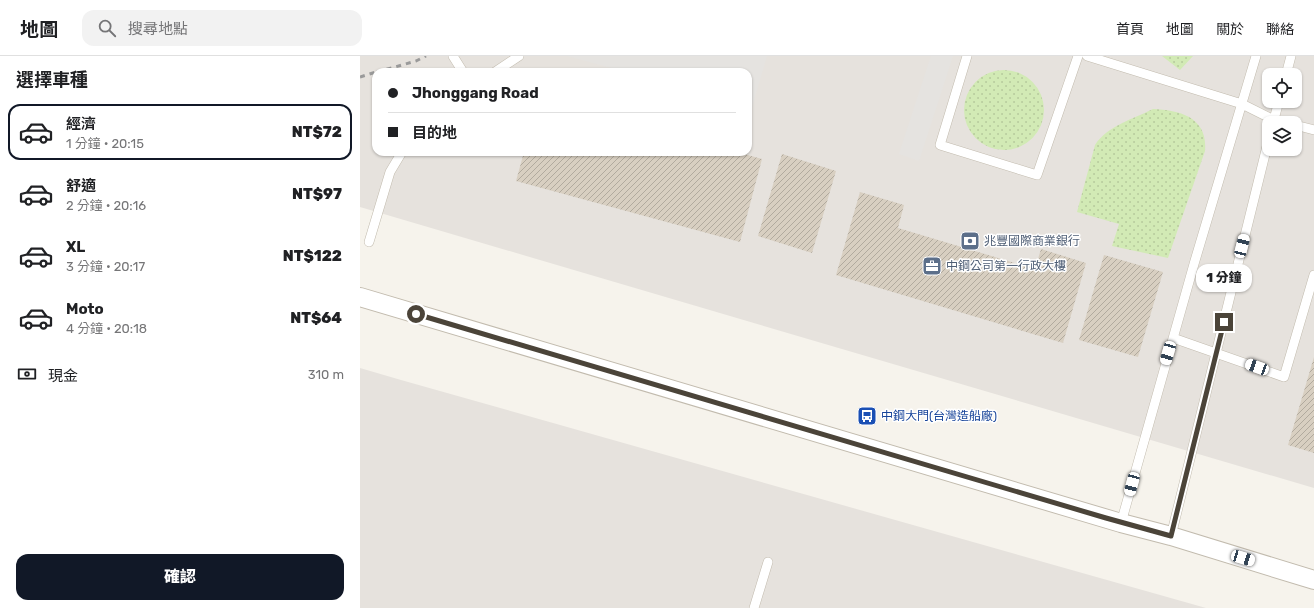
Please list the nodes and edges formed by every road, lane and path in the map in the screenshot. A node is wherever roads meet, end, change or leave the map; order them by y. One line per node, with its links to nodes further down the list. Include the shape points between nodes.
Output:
1 (452, 56): 8 (lane)
2 (519, 56): 9 (lane)
3 (967, 56): 4 (lane, via 940,145 1037,175)
4 (1078, 56)
5 (1087, 56): 11 (lane)
6 (1256, 56): 11 (lane)
7 (1291, 56): 10 (lane)
8 (460, 68)
9 (501, 68)
10 (1288, 68)
11 (1242, 104): 12 (lane); 20 (lane)
12 (1263, 116)
13 (1302, 127): 14 (lane)
14 (1314, 130)
15 (400, 156): 17 (lane, via 390,172)
16 (1265, 156): 21 (lane)
17 (369, 242)
18 (1314, 276): 21 (lane, via 1284,377)
19 (360, 297): 22 (street)
20 (1173, 338): 21 (lane); 22 (lane)
21 (1216, 352): 23 (lane)
22 (1121, 523): 23 (street)
23 (1171, 536): 25 (street)
24 (768, 562): 26 (lane)
25 (1314, 580)
26 (754, 608)

